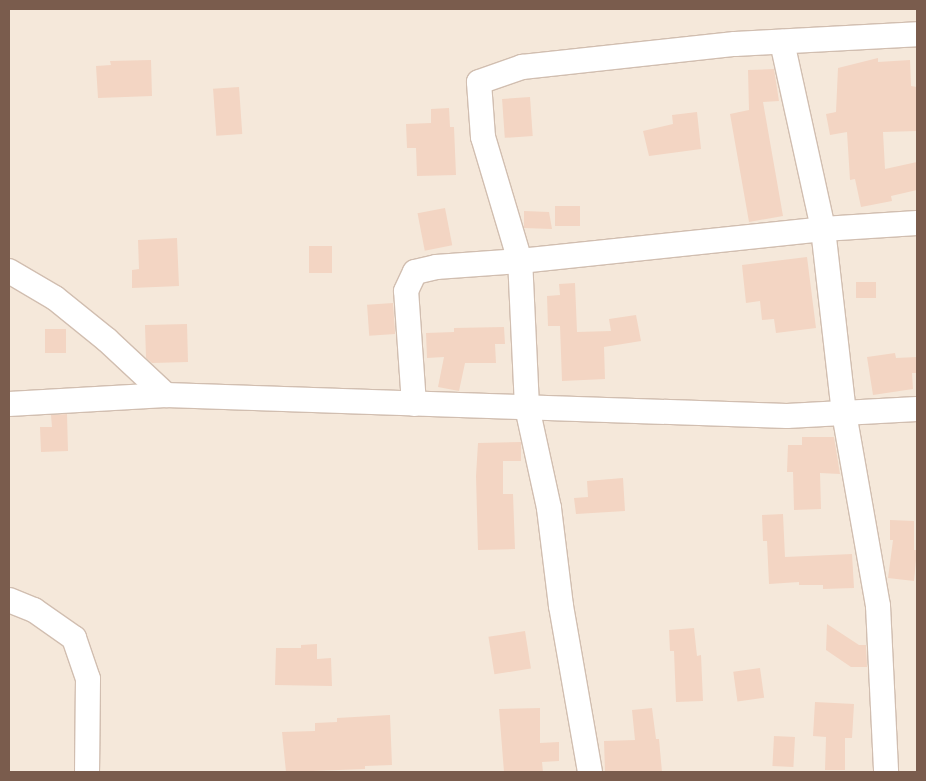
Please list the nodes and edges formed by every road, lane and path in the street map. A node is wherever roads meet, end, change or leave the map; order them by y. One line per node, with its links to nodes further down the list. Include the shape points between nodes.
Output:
1 (917, 34): 2 (street)
2 (782, 42): 4 (street); 5 (street, via 735,44 522,67 479,82 483,137)
3 (917, 223): 4 (street)
4 (823, 229): 5 (street); 12 (street)
5 (520, 261): 9 (street, via 436,267 415,272 406,292); 10 (street)
6 (9, 271): 7 (street, via 55,298 107,340)
7 (166, 395): 8 (street); 9 (street)
8 (9, 404)
9 (414, 404): 10 (street)
10 (527, 407): 12 (street, via 787,416); 15 (street, via 549,508 561,606)
11 (917, 409): 12 (street)
12 (844, 413): 16 (street, via 878,606)
13 (9, 600): 14 (street, via 34,610 74,638 88,679)
14 (87, 772)
15 (590, 772)
16 (886, 772)

